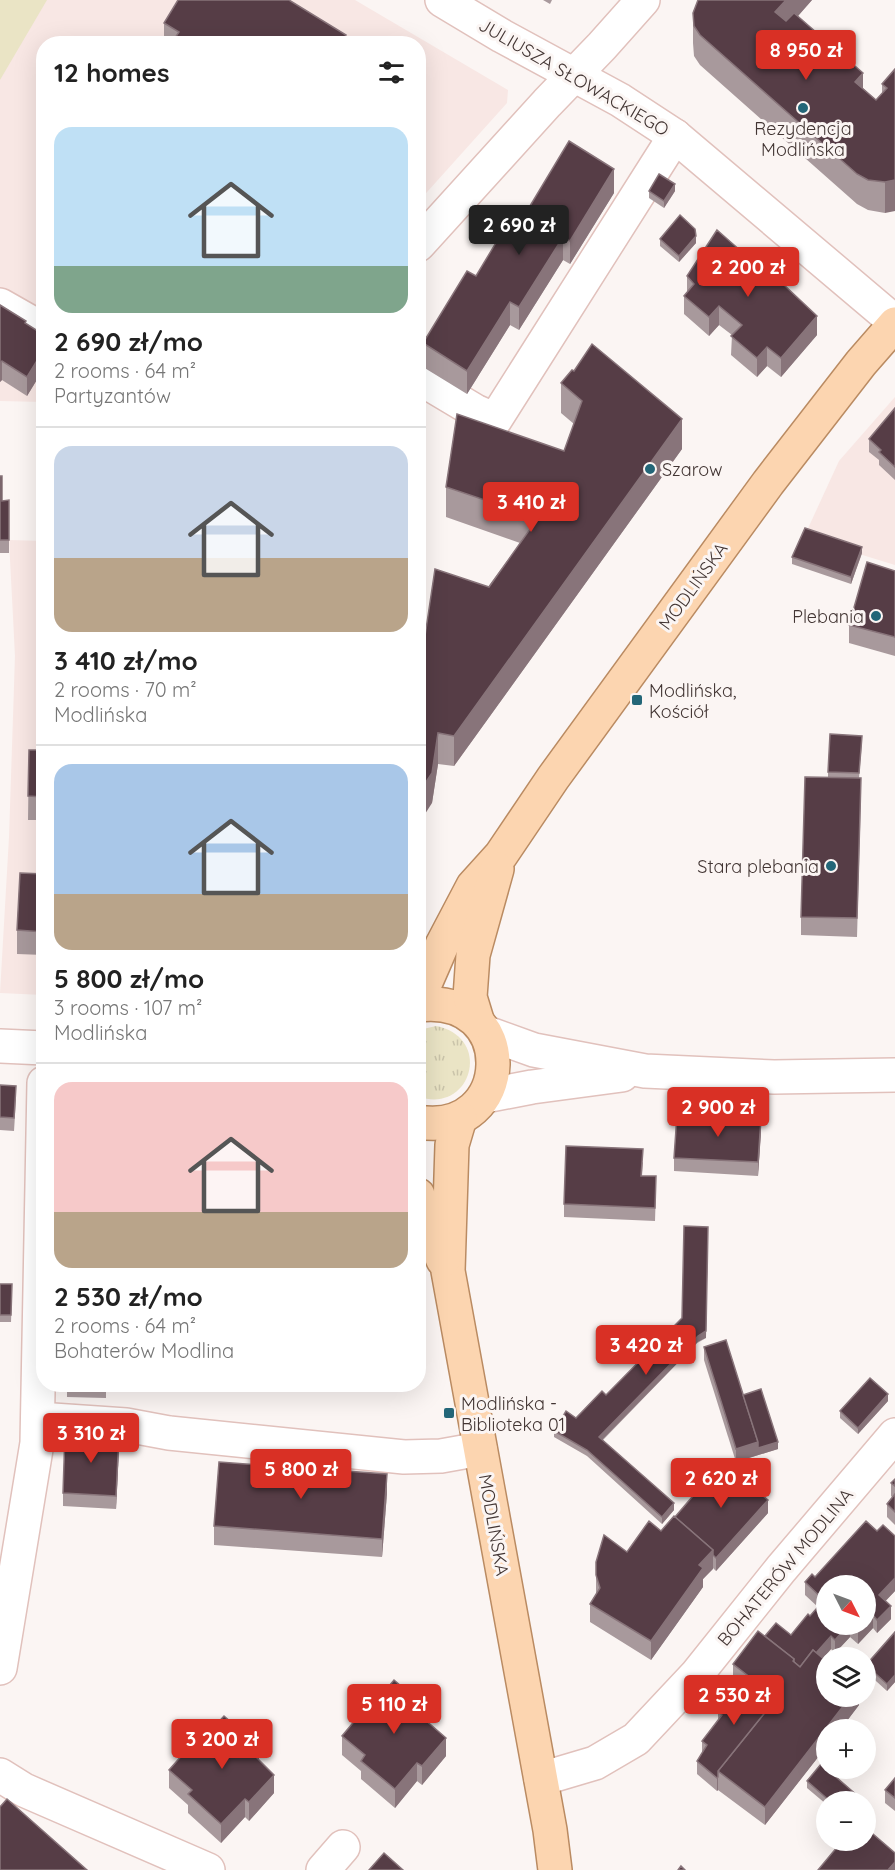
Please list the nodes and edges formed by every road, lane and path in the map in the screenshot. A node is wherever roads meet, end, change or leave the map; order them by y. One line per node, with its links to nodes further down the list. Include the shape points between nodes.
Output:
1 (442, 0): 3 (street, JULIUSZA SŁOWACKIEGO)
2 (643, 0): 3 (street)
3 (574, 75): 4 (street, JULIUSZA SŁOWACKIEGO); 5 (street)
4 (675, 136): 7 (street, JULIUSZA SŁOWACKIEGO); 9 (street, via 495,420)
5 (426, 236)
6 (0, 305): 8 (street)
7 (895, 323): 10 (main road, MODLIŃSKA, via 768,483)
8 (36, 325)
9 (426, 382)
10 (501, 855): 11 (main road, MODLIŃSKA, via 473,886); 13 (main road, MODLIŃSKA, via 473,955 470,997)
11 (426, 983)
12 (426, 1003): 13 (main road, via 464,1010)
13 (482, 1026): 16 (street, via 534,1050); 20 (main road, MODLIŃSKA, via 493,1048 495,1065)
14 (0, 1046): 15 (street)
15 (36, 1048)
16 (645, 1071): 18 (street); 20 (street)
17 (895, 1075): 18 (street)
18 (774, 1077): 19 (street)
19 (895, 1094)
20 (485, 1096): 21 (main road)
21 (460, 1118): 22 (main road, via 446,1123); 24 (main road, MODLIŃSKA, via 452,1145)
22 (426, 1122)
23 (426, 1220): 24 (main road, MODLIŃSKA)
24 (448, 1271): 28 (main road, MODLIŃSKA)
25 (38, 1392): 26 (street)
26 (38, 1419): 28 (street, via 126,1425 169,1433 404,1457); 29 (street)
27 (895, 1435): 31 (street, BOHATERÓW MODLINA, via 696,1674 636,1739 595,1763)
28 (480, 1449): 31 (main road, MODLIŃSKA)
29 (0, 1668)
30 (0, 1775): 32 (street, via 24,1790)
31 (541, 1779): 33 (main road)
32 (208, 1870)
33 (555, 1870)

